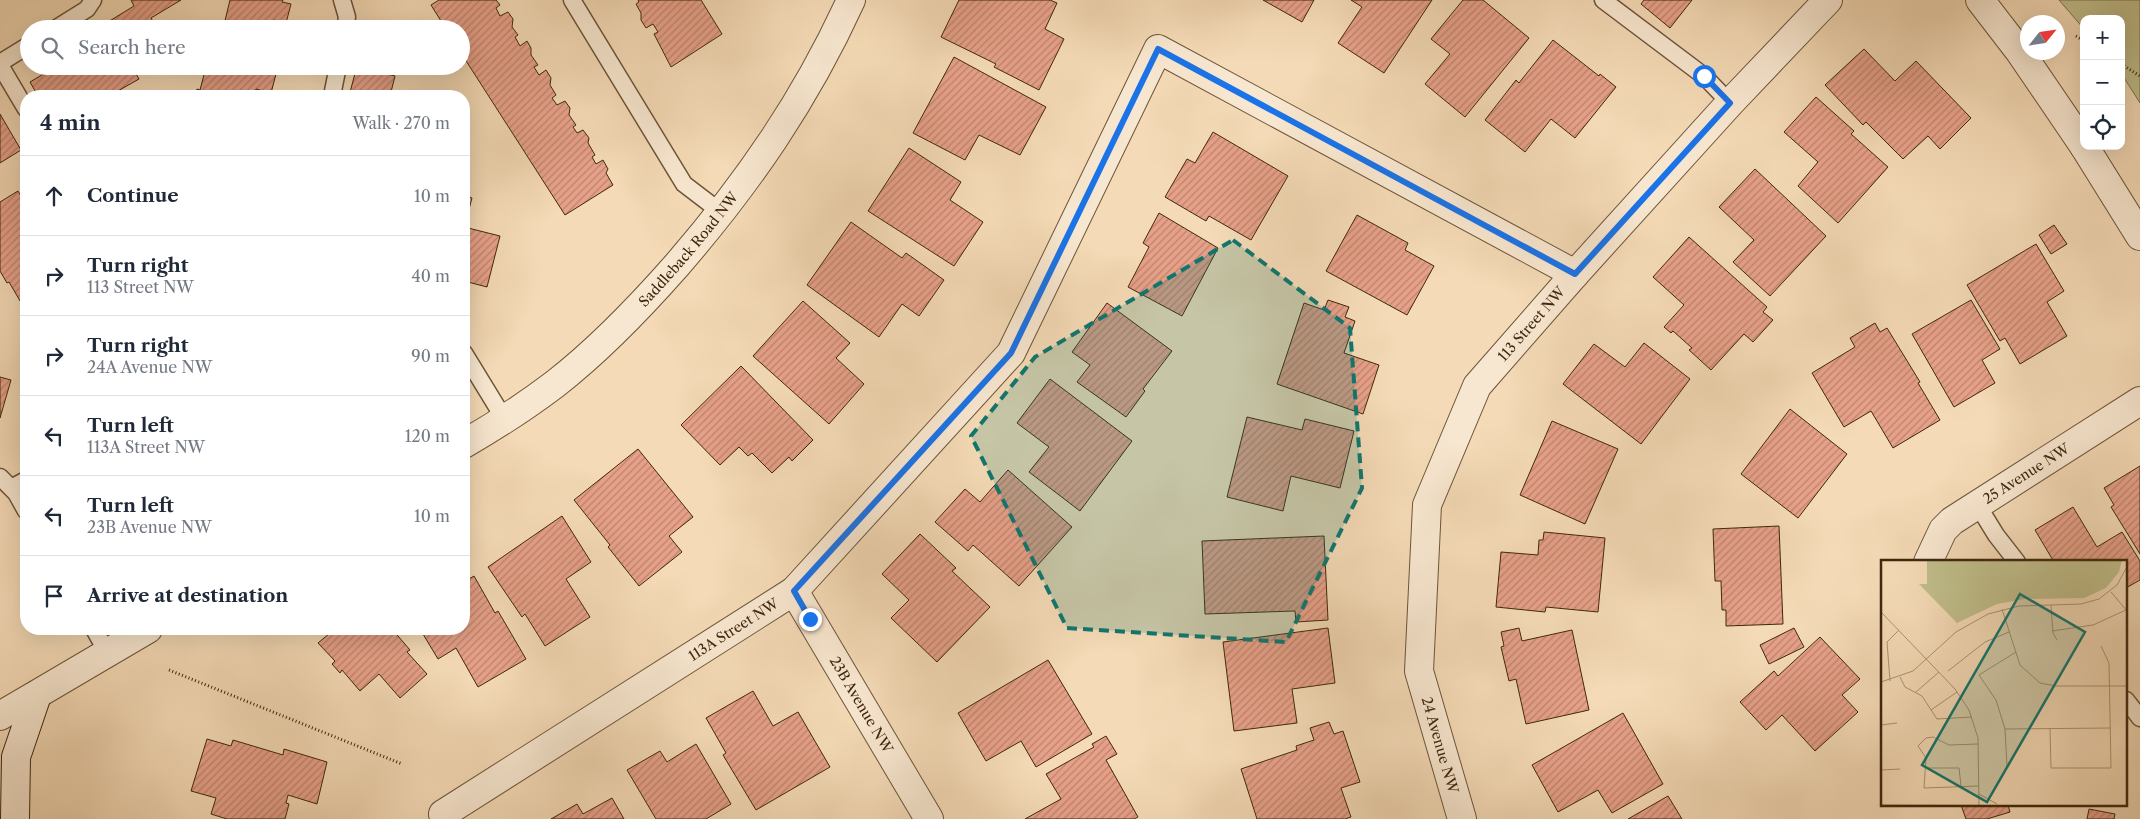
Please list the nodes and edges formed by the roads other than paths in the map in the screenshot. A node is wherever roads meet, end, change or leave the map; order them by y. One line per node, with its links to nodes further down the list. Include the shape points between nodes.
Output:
1 (94, 0): 8 (lane, via 87,9)
2 (342, 0): 9 (lane)
3 (572, 0): 18 (lane, via 684,184)
4 (851, 0): 18 (street, Saddleback Road NW, via 818,69 768,149)
5 (1603, 0): 15 (lane, via 1704,76)
6 (1828, 0): 15 (street, 113 Street NW)
7 (1980, 0): 16 (street, via 2026,60)
8 (69, 20)
9 (346, 20)
10 (20, 51): 11 (lane)
11 (0, 64): 14 (lane)
12 (336, 75): 13 (lane)
13 (333, 90)
14 (20, 99)
15 (1730, 103): 20 (street, 113 Street NW)
16 (2080, 140)
17 (2086, 150): 19 (street)
18 (722, 213): 23 (street, Saddleback Road NW, via 645,301 598,346 556,384)
19 (2140, 236)
20 (1575, 274): 31 (street, 113A Street NW, via 1158,49 1011,353); 35 (street, 113 Street NW, via 1477,386 1427,505)
21 (470, 363): 23 (lane)
22 (2140, 401): 28 (street, 25 Avenue NW)
23 (505, 420): 24 (street, Saddleback Road NW)
24 (470, 440)
25 (20, 481): 26 (lane)
26 (6, 483): 27 (lane)
27 (20, 503)
28 (1976, 504): 29 (street, 25 Avenue NW, via 1943,530); 30 (lane)
29 (1929, 560)
30 (2015, 560)
31 (794, 591): 40 (street, 113A Street NW); 42 (street, 23B Avenue NW)
32 (97, 635): 34 (lane)
33 (137, 635): 34 (street)
34 (107, 652): 36 (street)
35 (1419, 671): 43 (street, 24 Avenue NW)
36 (37, 695): 38 (street); 41 (street, via 16,757)
37 (2128, 703): 39 (lane)
38 (0, 716)
39 (2140, 718)
40 (443, 814)
41 (15, 819)
42 (930, 819)
43 (1462, 819)

